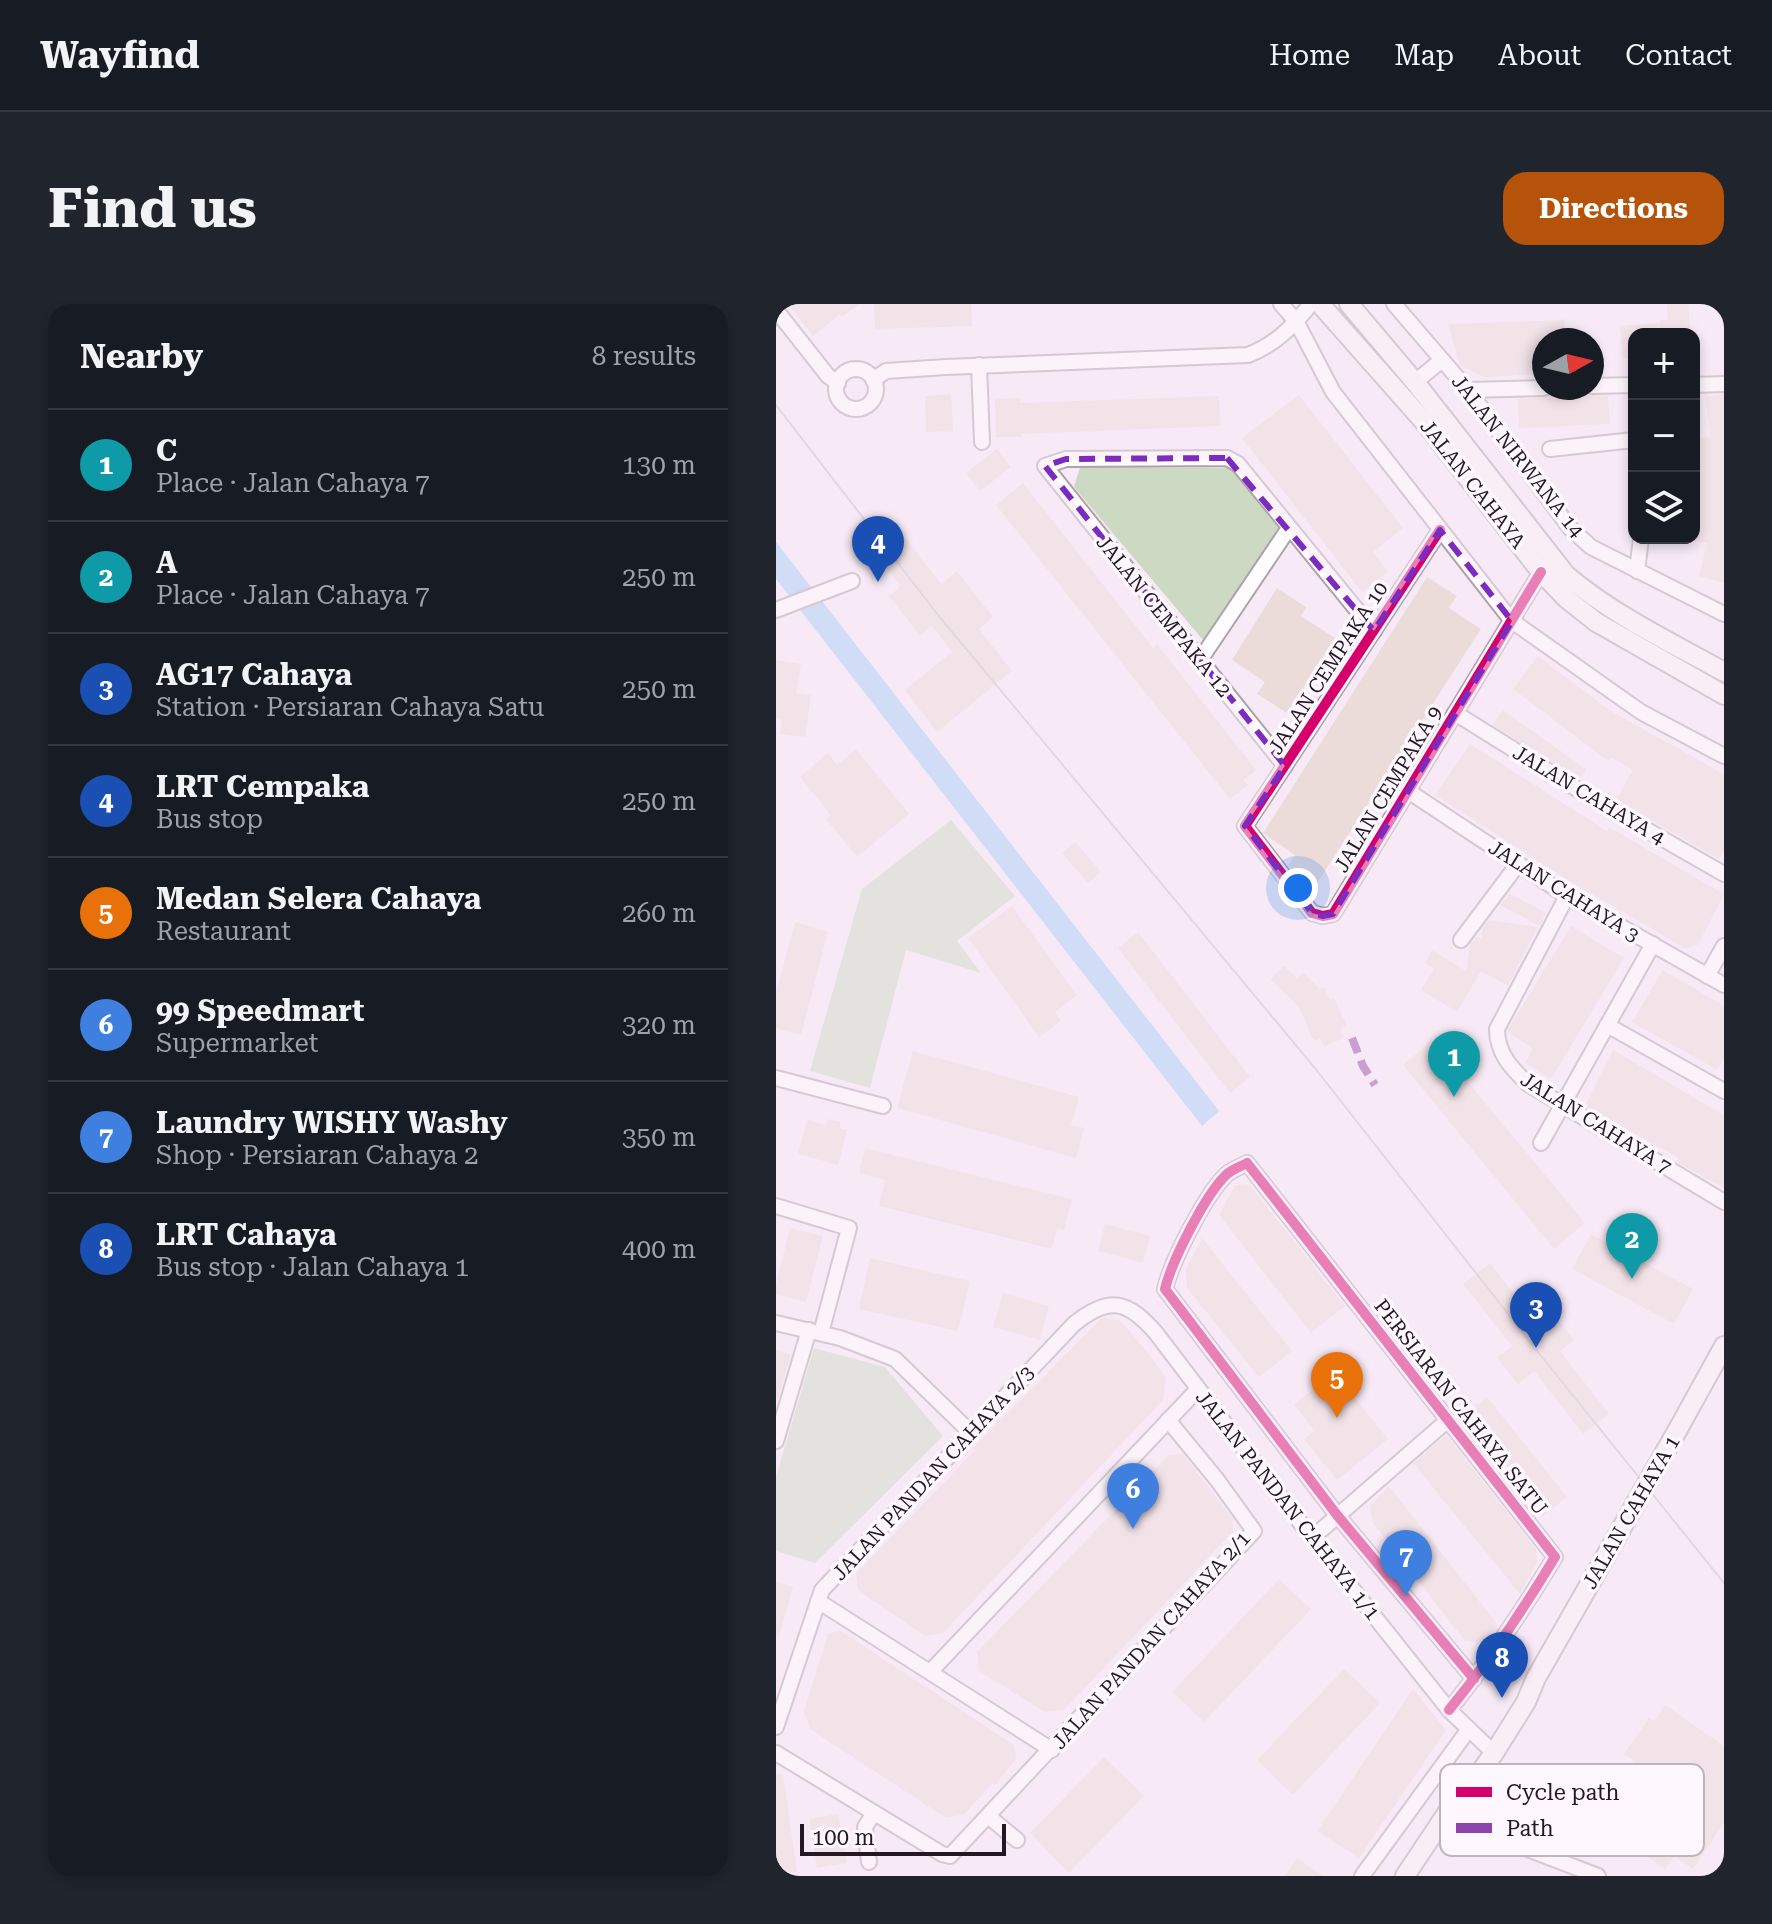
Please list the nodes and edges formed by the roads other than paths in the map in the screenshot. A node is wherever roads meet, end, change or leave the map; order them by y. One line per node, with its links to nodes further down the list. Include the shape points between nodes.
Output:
1 (1281, 304): 7 (street)
2 (1311, 304): 7 (street)
3 (1320, 304): 26 (main road, JALAN CAHAYA, via 1427,425)
4 (1349, 304): 11 (main road, JALAN CAHAYA)
5 (1394, 304): 8 (street, JALAN NIRWANA 14)
6 (776, 310): 12 (street)
7 (1296, 321): 9 (street, via 1275,342 1248,355); 23 (street, via 1333,392)
8 (1442, 360): 11 (street); 18 (street, JALAN NIRWANA 14)
9 (979, 365): 10 (street, via 886,371); 20 (street)
10 (873, 380): 12 (street, via 858,369 845,373); 12 (street, via 874,398 859,409 841,402)
11 (1415, 382): 33 (main road, JALAN CAHAYA, via 1566,575 1618,612)
12 (838, 383)
13 (1724, 384): 15 (street)
14 (1628, 385): 16 (street)
15 (1700, 385)
16 (1604, 386)
17 (1532, 388): 18 (street)
18 (1468, 390): 25 (street, JALAN NIRWANA 14, via 1570,528 1591,547)
19 (1628, 441): 21 (street)
20 (982, 442)
21 (1550, 449)
22 (1289, 528): 31 (street); 32 (street); 32 (street, JALAN CEMPAKA 12, via 1238,464 1227,458 1066,459 1045,466)
23 (1440, 530): 30 (street); 31 (street, JALAN CEMPAKA 10)
24 (1640, 544): 25 (street)
25 (1637, 571): 29 (street, JALAN NIRWANA 14)
26 (1541, 572): 30 (street, JALAN CEMPAKA 9); 34 (main road, JALAN CAHAYA, via 1596,622)
27 (852, 581): 28 (street)
28 (782, 608)
29 (1724, 614)
30 (1512, 621): 35 (street, JALAN CEMPAKA 9); 36 (street, via 1641,712)
31 (1374, 631): 37 (street, JALAN CEMPAKA 10)
32 (1200, 660): 37 (street, JALAN CEMPAKA 12)
33 (1724, 672)
34 (1724, 695)
35 (1455, 713): 38 (street, JALAN CEMPAKA 9); 41 (street, JALAN CAHAYA 4)
36 (1724, 756)
37 (1285, 766): 39 (street, JALAN CEMPAKA 10)
38 (1408, 791): 39 (street, JALAN CEMPAKA 9, via 1333,914 1312,913); 40 (street, JALAN CAHAYA 3)
39 (1245, 826)
40 (1518, 864): 42 (street, JALAN CAHAYA 3); 43 (street)
41 (1724, 874)
42 (1567, 896): 44 (street, JALAN CAHAYA 3); 52 (street, JALAN CAHAYA 7, via 1497,1029 1499,1047 1511,1068)
43 (1461, 940)
44 (1653, 944): 46 (street, JALAN CAHAYA 3); 48 (street)
45 (1724, 946): 46 (street)
46 (1707, 976): 47 (street, JALAN CAHAYA 3)
47 (1724, 985)
48 (1607, 1025): 50 (street); 52 (street)
49 (776, 1078): 51 (street)
50 (1724, 1091)
51 (883, 1106)
52 (1562, 1106): 53 (street); 54 (street, JALAN CAHAYA 7)
53 (1541, 1143)
54 (1724, 1202)
55 (776, 1206): 58 (street, via 849,1228)
56 (1123, 1305): 60 (street, JALAN PANDAN CAHAYA 1/1, via 1137,1312); 63 (street, JALAN PANDAN CAHAYA 2/3, via 1089,1312 1074,1324)
57 (776, 1323): 58 (street)
58 (815, 1332): 63 (street, via 895,1359); 64 (street)
59 (1724, 1346): 73 (main road, JALAN CAHAYA 1, bridge, via 1526,1702)
60 (1198, 1389): 61 (street); 66 (street, JALAN PANDAN CAHAYA 1/1)
61 (1168, 1420): 68 (street); 74 (street, JALAN PANDAN CAHAYA 2/1, via 1254,1531)
62 (1448, 1420): 65 (street); 65 (street, PERSIARAN CAHAYA SATU, via 1247,1163 1226,1174 1170,1268 1165,1289); 69 (street, PERSIARAN CAHAYA SATU, via 1555,1557)
63 (971, 1433): 67 (street, JALAN PANDAN CAHAYA 2/3, via 822,1590)
64 (776, 1441)
65 (1337, 1515): 66 (street); 69 (street)
66 (1312, 1538): 70 (street, JALAN PANDAN CAHAYA 1/1)
67 (818, 1601): 68 (street); 71 (street, JALAN PANDAN CAHAYA 2/3)
68 (930, 1672): 74 (street)
69 (1474, 1679): 70 (street, PERSIARAN CAHAYA SATU)
70 (1449, 1710): 72 (street, JALAN PANDAN CAHAYA 1/1)
71 (776, 1727)
72 (1469, 1729): 73 (street, JALAN PANDAN CAHAYA 1/1); 76 (street)
73 (1490, 1749): 77 (main road, JALAN CAHAYA 1)
74 (1052, 1750): 80 (street, JALAN PANDAN CAHAYA 2/1)
75 (776, 1753): 79 (street)
76 (1444, 1764)
77 (1481, 1764)
78 (1440, 1769): 85 (street)
79 (874, 1813): 80 (street, JALAN PANDAN CAHAYA 2/1, via 950,1856); 84 (street, via 865,1827)
80 (988, 1816): 82 (street)
81 (1440, 1823): 86 (main road, JALAN CAHAYA 1)
82 (1017, 1840)
83 (1549, 1856): 87 (street)
84 (869, 1862)
85 (1362, 1876)
86 (1405, 1876)
87 (1598, 1876)

